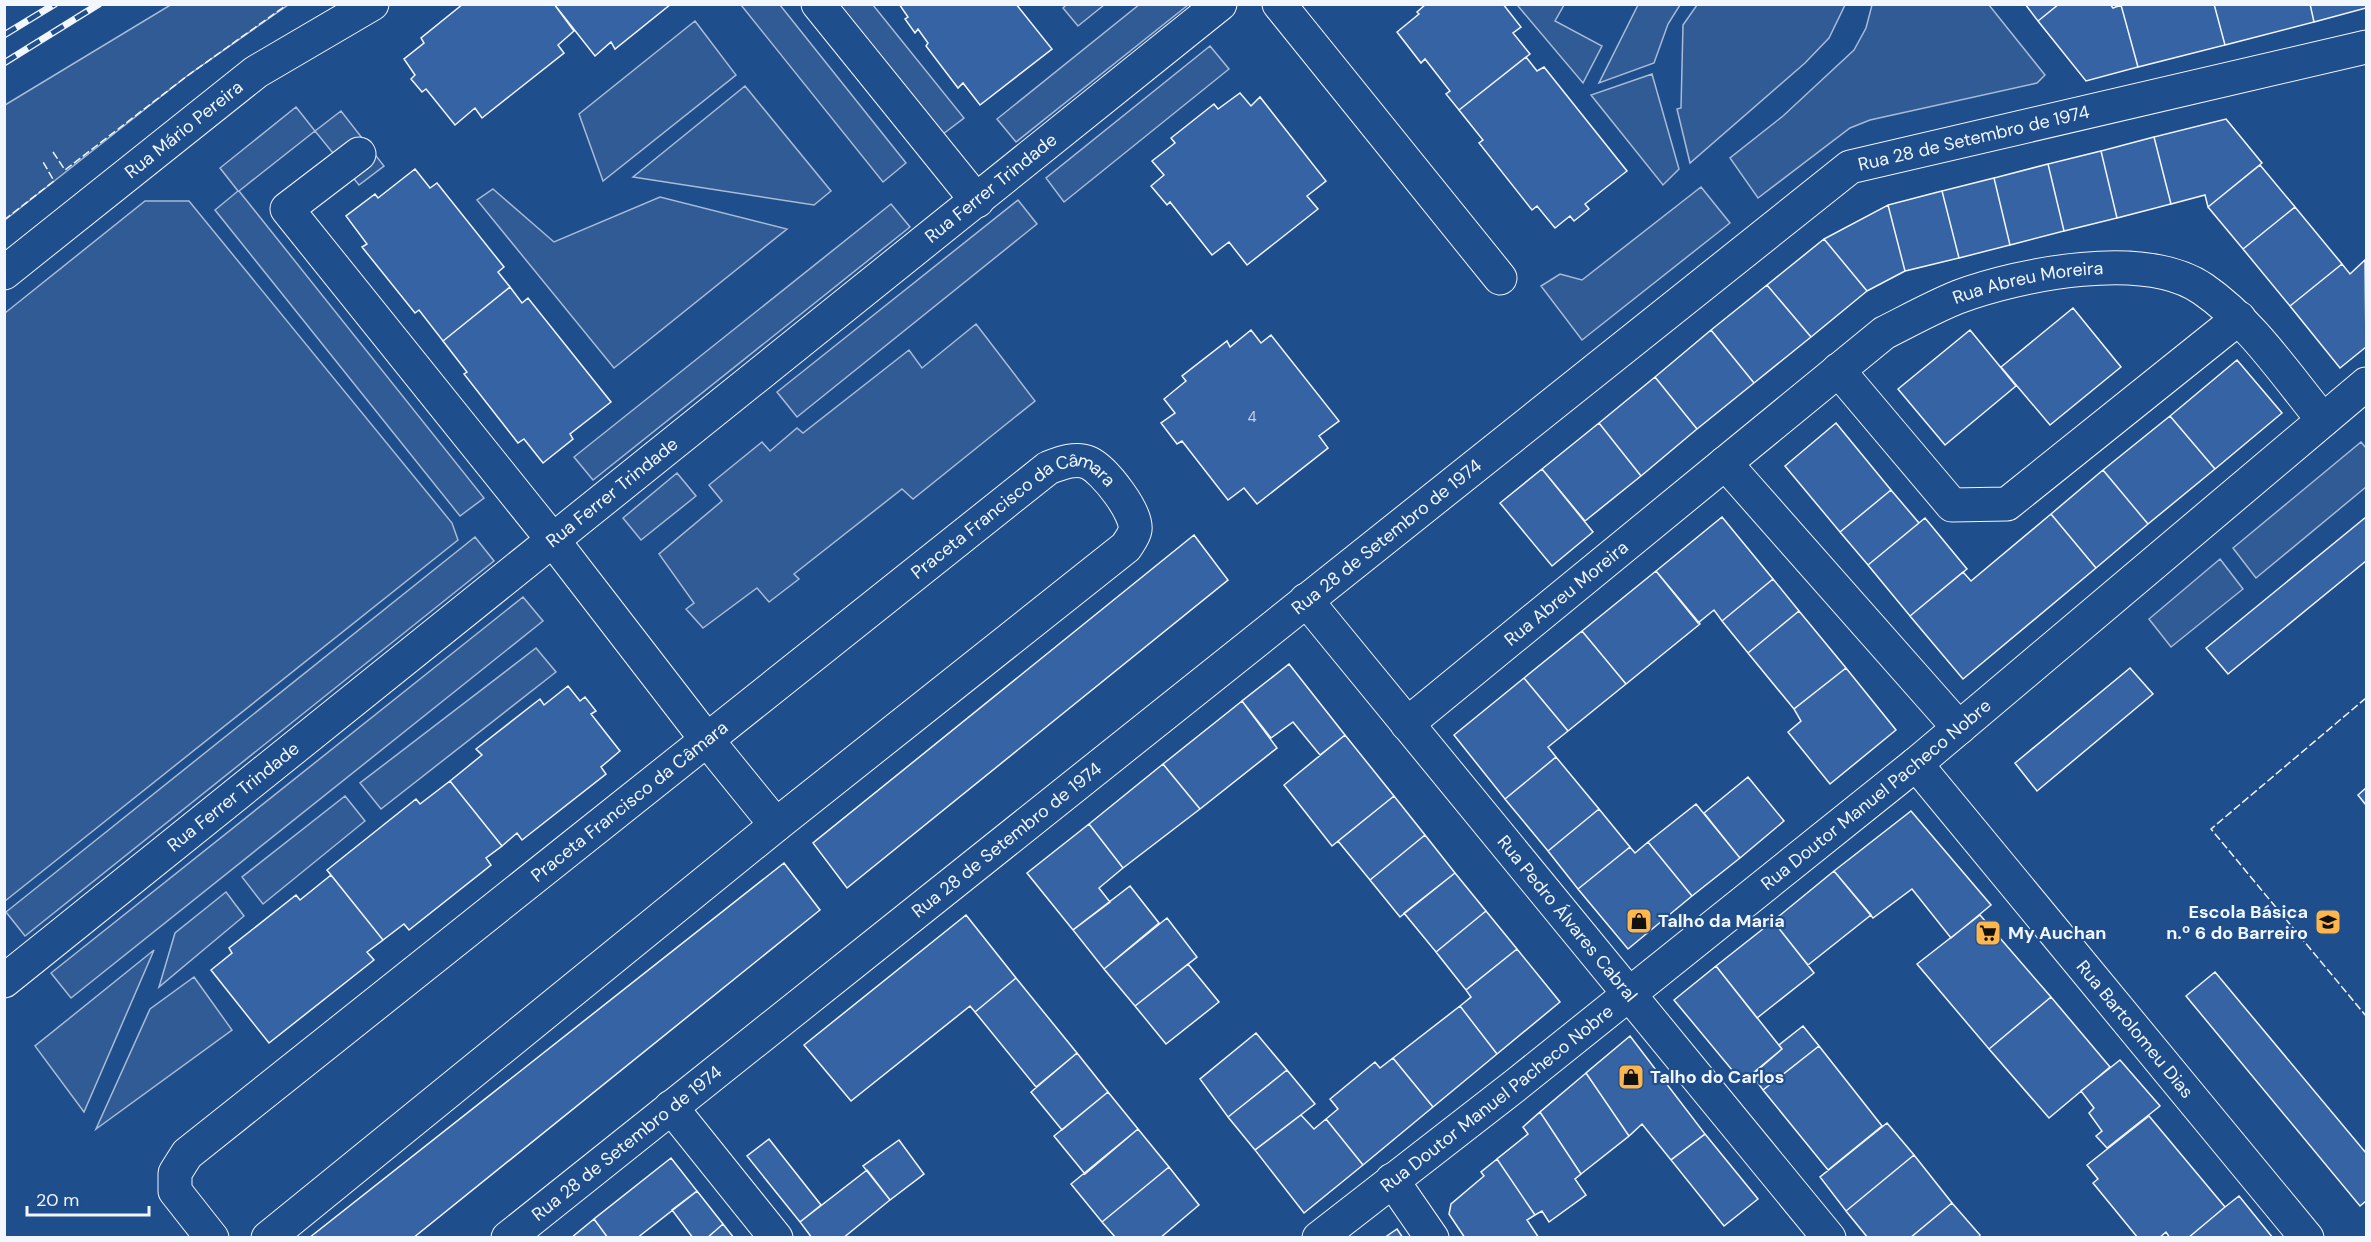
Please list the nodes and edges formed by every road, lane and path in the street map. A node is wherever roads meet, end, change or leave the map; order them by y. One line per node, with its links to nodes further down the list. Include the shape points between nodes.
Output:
1 (372, 4): 8 (street, Rua Mário Pereira, via 256,72)
2 (818, 4): 7 (street)
3 (1220, 4): 7 (street, Rua Ferrer Trindade)
4 (1279, 4): 9 (street)
5 (2367, 47): 16 (street, Rua 28 de Setembro de 1974, via 1850,167)
6 (359, 154): 15 (street, via 287,209)
7 (976, 201): 15 (street, Rua Ferrer Trindade)
8 (4, 273)
9 (1500, 278)
10 (2239, 318): 11 (street, Rua Abreu Moreira, via 2201,288 2161,271 2099,268 2034,277 1959,297 1884,333); 11 (street, via 2007,504 1952,505); 13 (street, Rua Abreu Moreira)
11 (1838, 370): 14 (street, Rua Abreu Moreira)
12 (2367, 384): 13 (street, Rua Doutor Manuel Pacheco Nobre)
13 (2323, 420): 18 (street, Rua Doutor Manuel Pacheco Nobre)
14 (1725, 463): 17 (street, Rua Abreu Moreira); 18 (street)
15 (552, 539): 19 (street); 22 (street, Rua Ferrer Trindade)
16 (1306, 600): 17 (street, Rua Pedro Álvares Cabral); 24 (street, Rua 28 de Setembro de 1974)
17 (1407, 724): 23 (street, Rua Pedro Álvares Cabral)
18 (1959, 728): 20 (street, Rua Doutor Manuel Pacheco Nobre)
19 (707, 740): 21 (street); 21 (street, Praceta Francisco da Câmara, via 1048,468 1066,460 1089,463 1127,503 1135,530 1126,547); 26 (street, Praceta Francisco da Câmara, via 187,1154 175,1173 176,1191)
20 (1917, 764): 23 (street, Rua Doutor Manuel Pacheco Nobre); 33 (street, Rua Bartolomeu Dias)
21 (776, 825): 27 (street, Praceta Francisco da Câmara)
22 (4, 981)
23 (1627, 993): 25 (street, Rua Doutor Manuel Pacheco Nobre); 32 (street, Rua Pedro Álvares Cabral)
24 (671, 1107): 28 (street, Rua 28 de Setembro de 1974); 29 (street)
25 (1392, 1180): 30 (street, Rua Doutor Manuel Pacheco Nobre); 31 (street)
26 (212, 1238)
27 (268, 1238)
28 (508, 1238)
29 (776, 1238)
30 (1319, 1238)
31 (1432, 1238)
32 (1829, 1238)
33 (2307, 1238)

